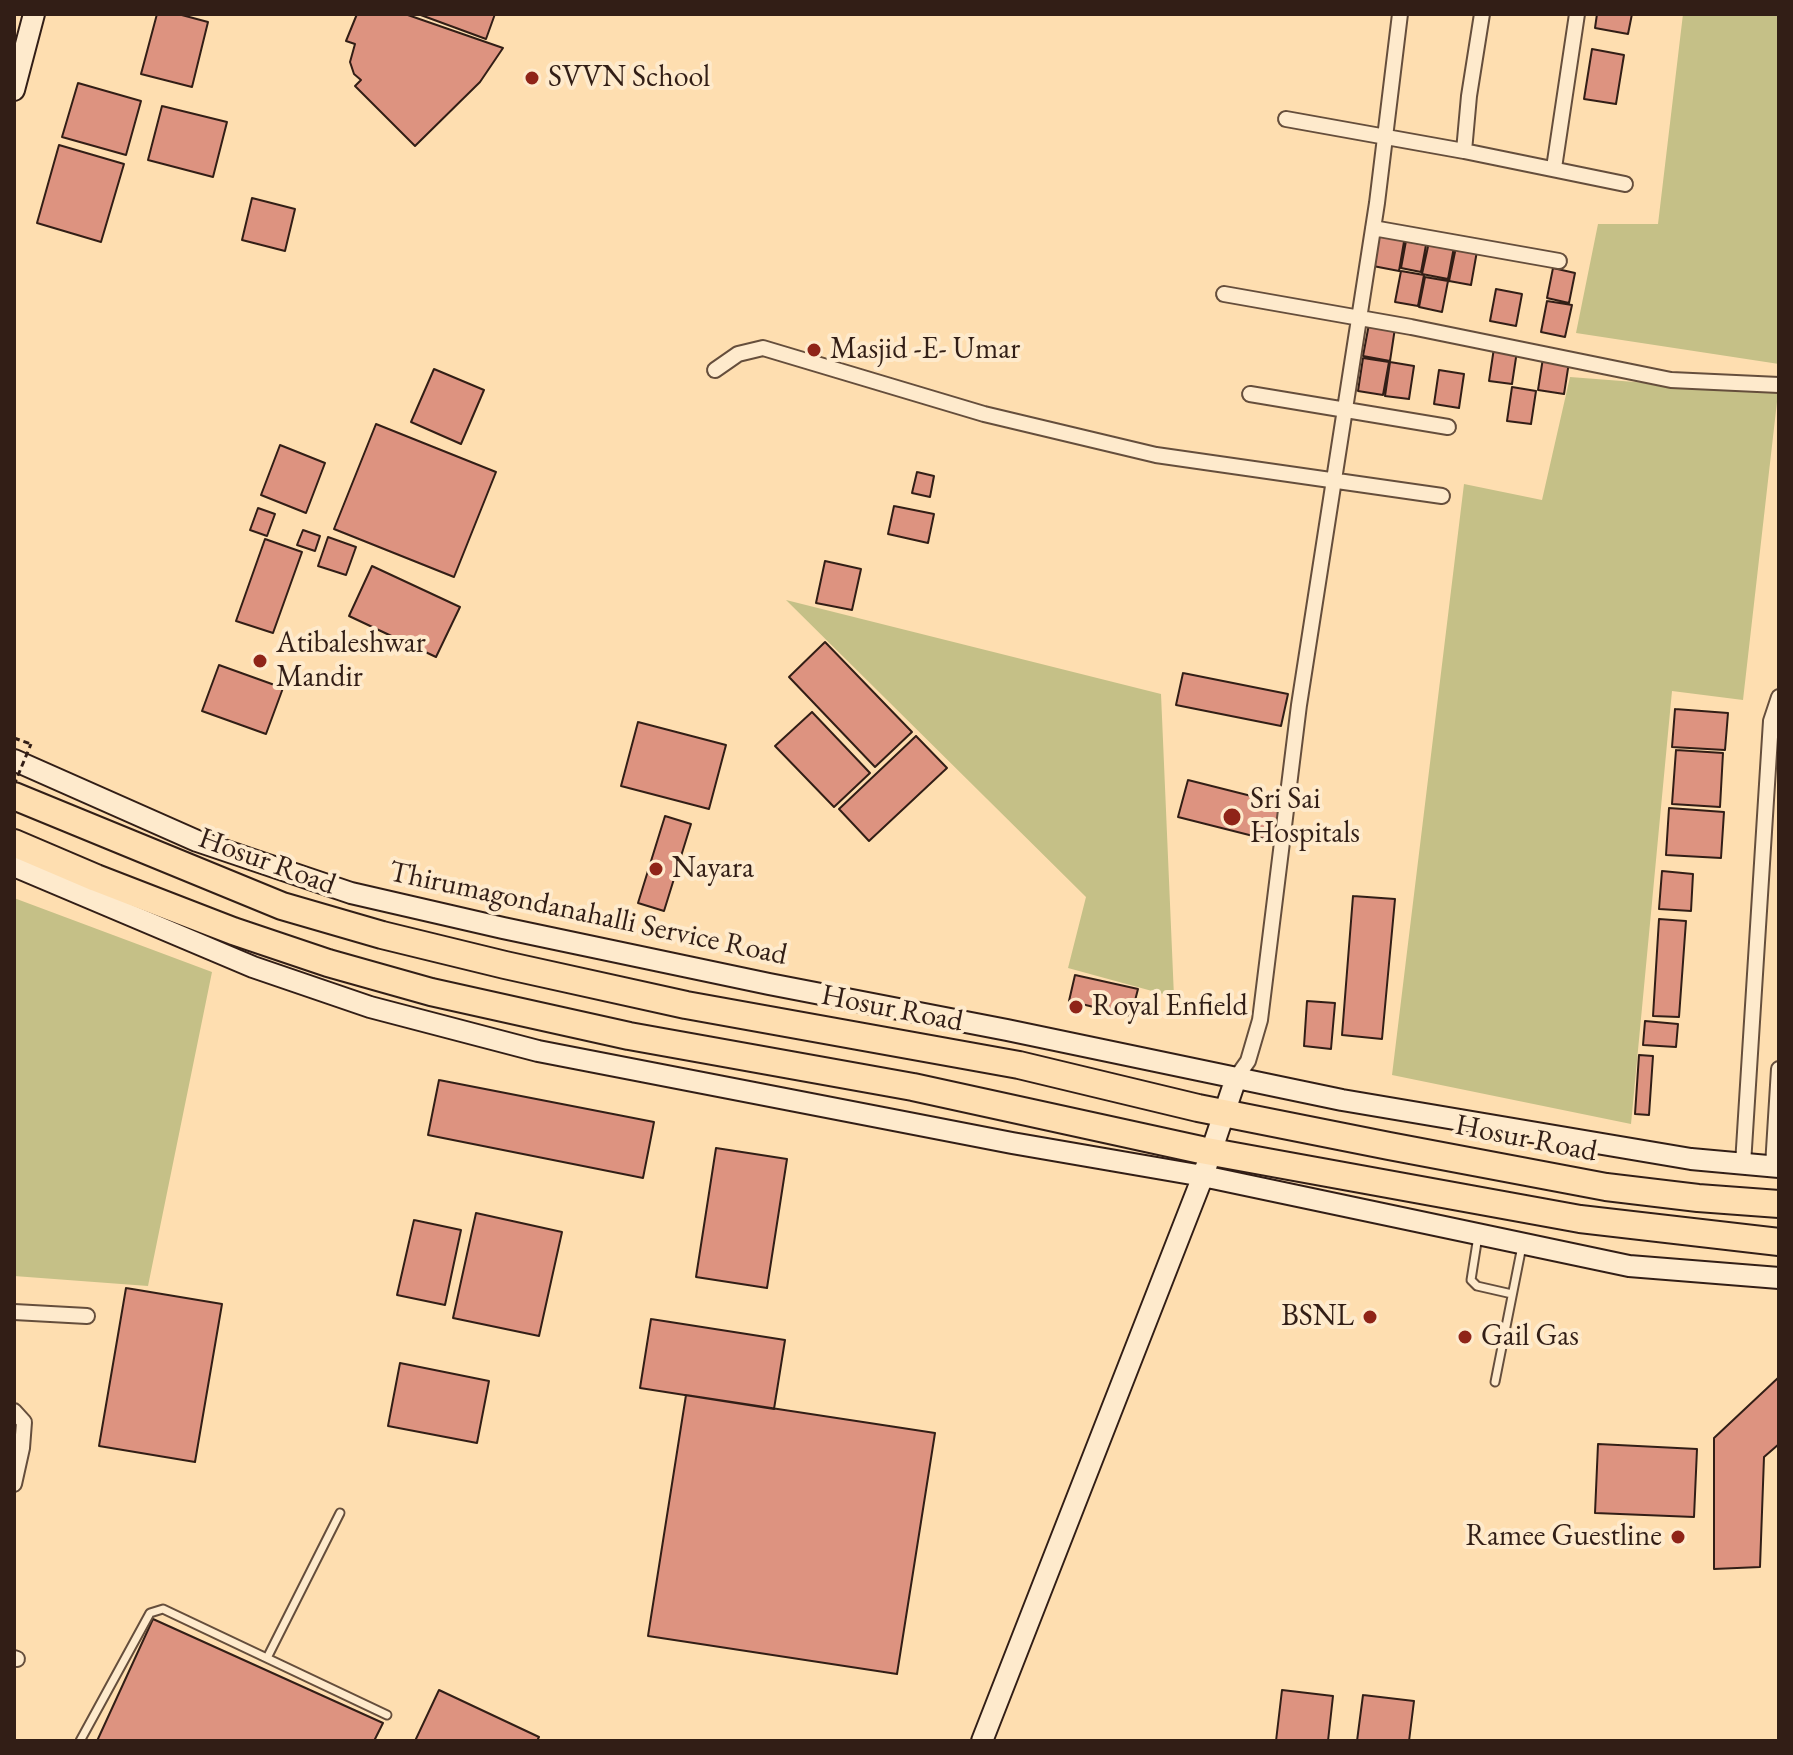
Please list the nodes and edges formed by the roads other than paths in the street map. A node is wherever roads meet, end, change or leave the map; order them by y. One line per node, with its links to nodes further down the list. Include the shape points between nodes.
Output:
1 (34, 14): 5 (street)
2 (1400, 14): 7 (street)
3 (1482, 14): 8 (street)
4 (1577, 14): 9 (street)
5 (14, 90)
6 (1286, 119): 7 (street)
7 (1385, 137): 8 (street); 11 (street)
8 (1464, 151): 9 (street)
9 (1554, 168): 10 (street)
10 (1625, 184)
11 (1373, 228): 12 (street); 14 (street)
12 (1559, 261)
13 (1224, 294): 14 (street)
14 (1359, 318): 16 (street, via 1671,380); 18 (street)
15 (715, 370): 20 (street, via 738,354 763,348 984,414 1156,455)
16 (1779, 385)
17 (1250, 394): 18 (street)
18 (1345, 410): 19 (street); 20 (street)
19 (1448, 427)
20 (1334, 478): 21 (street); 28 (street, via 1260,1020 1248,1061)
21 (1442, 496)
22 (1779, 697): 31 (street, via 1771,721)
23 (14, 760): 28 (street, Thirumagondanahalli Service Road, via 197,841 351,893)
24 (14, 796): 29 (highway, Hosur Road, via 282,906 382,935 686,1005 1019,1065)
25 (14, 843): 30 (highway, via 233,931 431,992 629,1036 913,1087)
26 (14, 866): 30 (street, via 253,967 370,1007 538,1051 1012,1143)
27 (1779, 1069): 32 (street)
28 (1236, 1078): 29 (street); 31 (street, Thirumagondanahalli Service Road, via 1676,1157)
29 (1224, 1113): 30 (street); 33 (highway, Hosur Road, via 1606,1187)
30 (1207, 1164): 34 (street); 35 (highway, via 1580,1219); 48 (street)
31 (1743, 1164): 32 (street, Thirumagondanahalli Service Road)
32 (1776, 1166)
33 (1779, 1204)
34 (1478, 1235): 36 (street); 38 (lane, via 1471,1280)
35 (1779, 1242)
36 (1522, 1244): 37 (street, via 1629,1266); 38 (lane)
37 (1779, 1278)
38 (1512, 1294): 41 (lane)
39 (14, 1312): 40 (street)
40 (87, 1316)
41 (1495, 1382)
42 (14, 1411): 43 (street, via 24,1422)
43 (14, 1484)
44 (340, 1513): 45 (lane)
45 (267, 1658): 46 (lane); 47 (lane, via 163,1609 150,1613)
46 (387, 1715)
47 (80, 1741)
48 (982, 1741)

